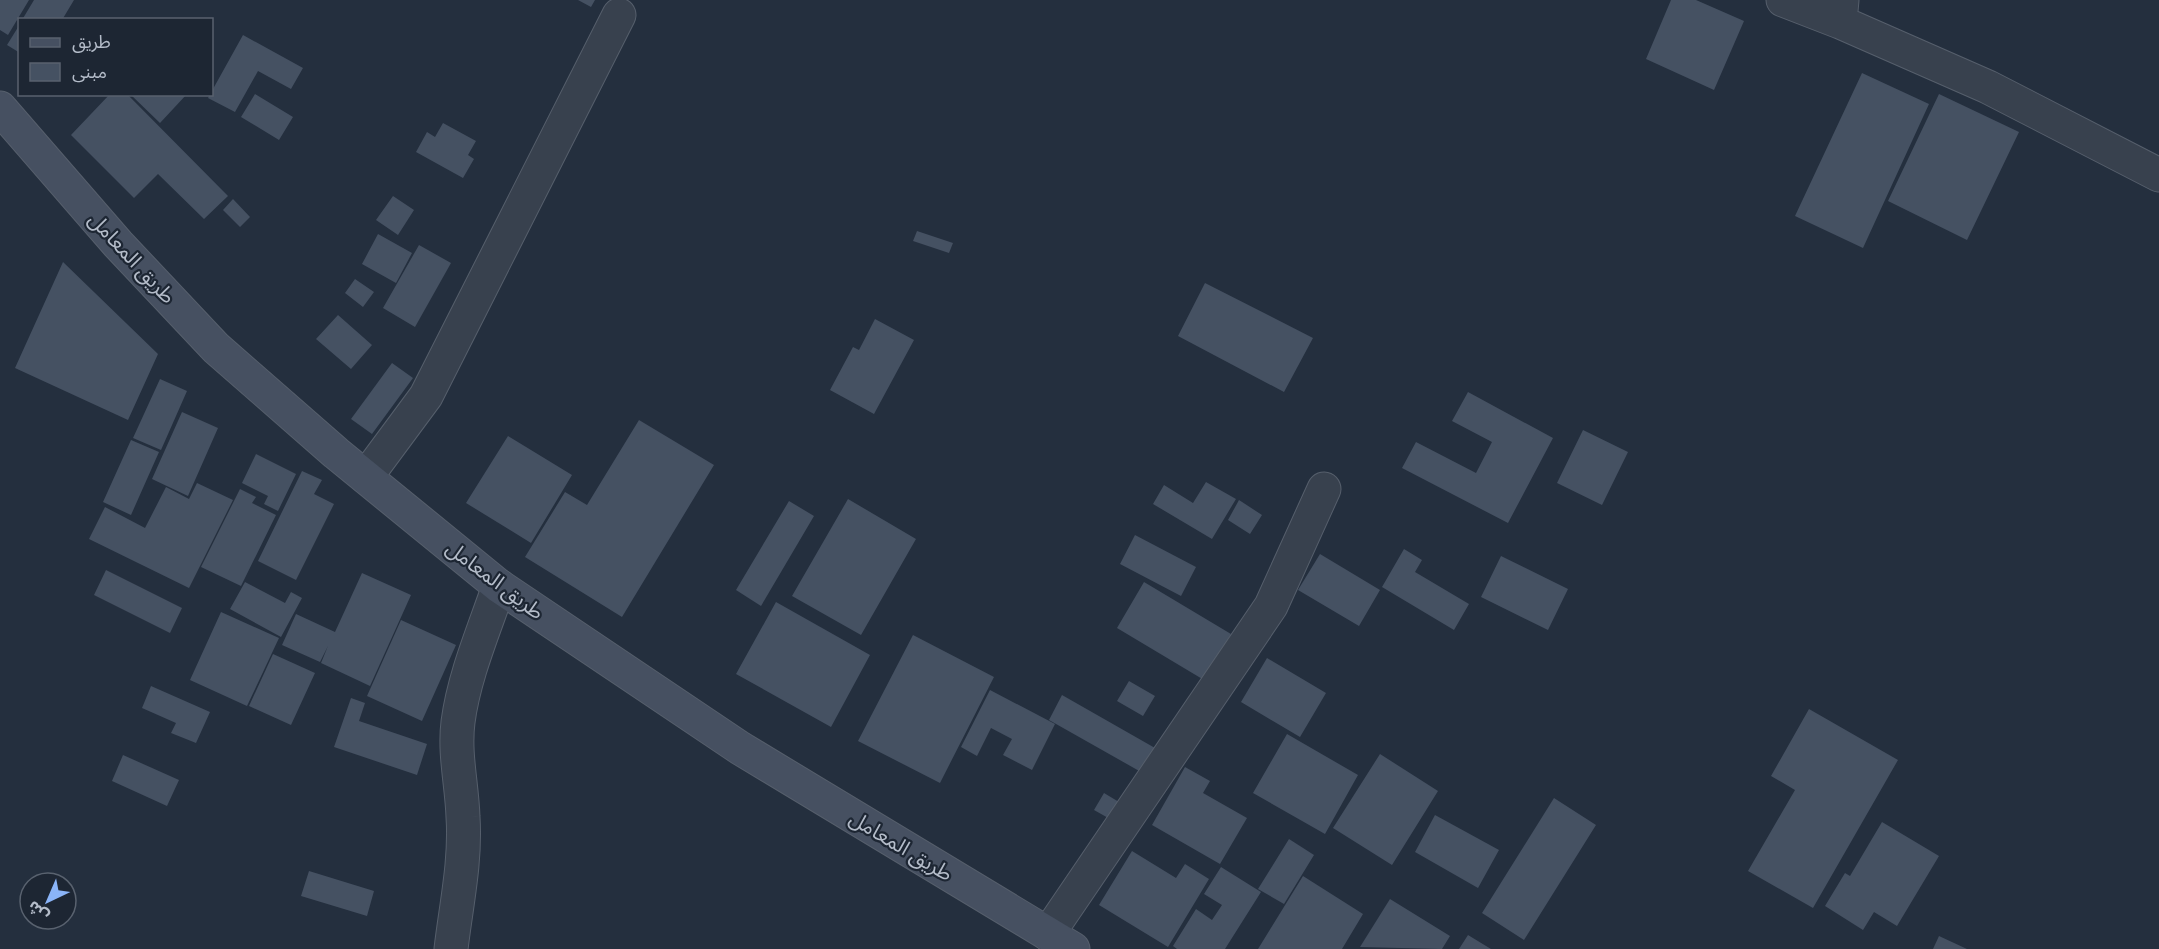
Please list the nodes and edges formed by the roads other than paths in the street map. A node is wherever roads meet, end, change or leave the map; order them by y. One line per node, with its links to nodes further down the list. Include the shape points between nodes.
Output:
1 (1783, 0): 2 (street)
2 (1841, 11): 5 (street)
3 (619, 15): 6 (street, via 426,396)
4 (0, 108): 6 (main road, طريق المعامل, via 118,244 216,348)
5 (2159, 175)
6 (366, 477): 8 (main road, طريق المعامل)
7 (1324, 489): 9 (street, via 1270,606)
8 (499, 586): 9 (main road, طريق المعامل, via 740,748); 10 (street, via 469,675 458,722 463,837)
9 (1060, 942)
10 (451, 949)

